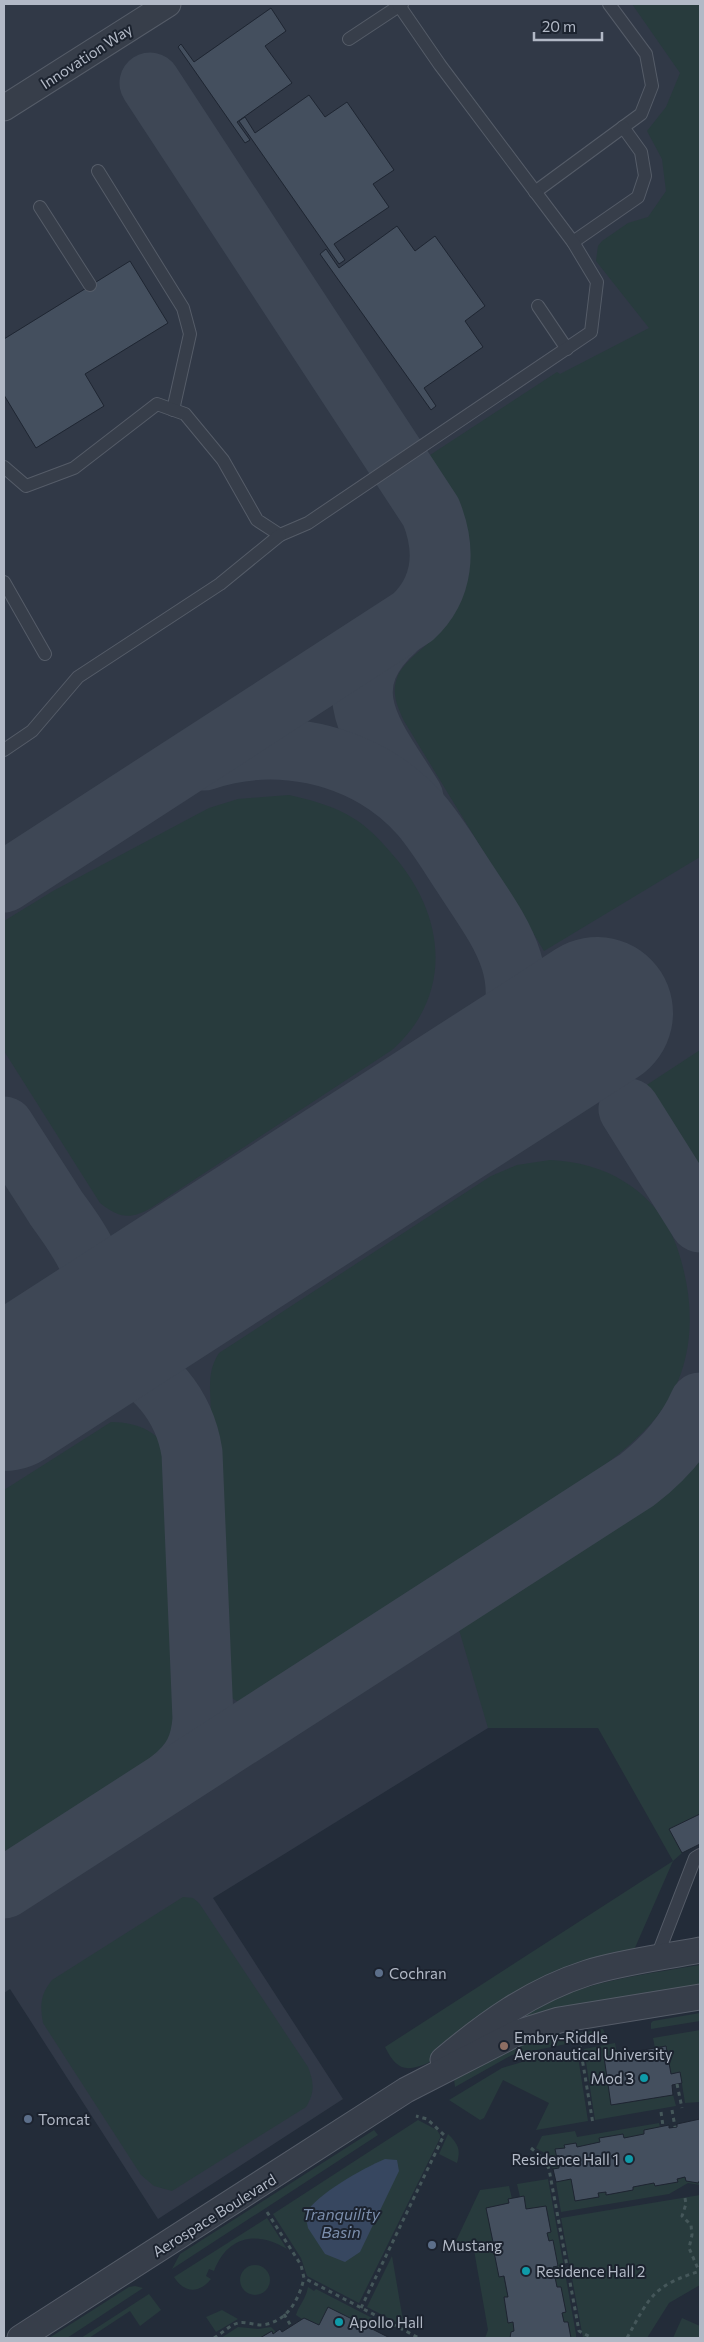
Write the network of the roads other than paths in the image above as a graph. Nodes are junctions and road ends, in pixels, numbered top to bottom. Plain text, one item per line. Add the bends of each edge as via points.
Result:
1 (400, 4) edge
2 (609, 4) edge
3 (155, 7) edge
4 (349, 39) dead end
5 (4, 108) edge
6 (623, 127) junction
7 (98, 171) dead end
8 (535, 192) junction
9 (40, 207) dead end
10 (573, 242) junction
11 (90, 286) dead end
12 (538, 306) dead end
13 (566, 349) junction
14 (173, 410) junction
15 (4, 467) edge
16 (280, 534) junction
17 (4, 582) edge
18 (45, 654) dead end
19 (4, 750) edge
20 (700, 1855) edge
21 (700, 1950) edge
22 (656, 1959) junction
23 (700, 1997) edge
24 (406, 2090) junction
25 (20, 2338) edge

1 - 4 lane
1 - 8 lane via 440,65
2 - 6 lane via 646,54 652,86 641,114
3 - 5 street, Innovation Way
6 - 8 lane
6 - 10 lane via 640,152 645,176 638,197
7 - 14 lane via 183,308 190,334
8 - 10 lane
9 - 11 lane
10 - 13 lane via 597,282 591,332
12 - 13 lane
13 - 16 lane via 308,523
14 - 15 lane via 157,404 74,468 26,486
14 - 16 lane via 186,414 223,460 257,520
16 - 19 lane via 220,584 78,677 32,731
17 - 18 lane
20 - 22 lane via 695,1858
21 - 22 street, Aerospace Boulevard
22 - 24 street, Aerospace Boulevard via 588,1972 513,2006
23 - 24 street, Aerospace Boulevard via 559,2020 517,2033
24 - 25 street, Aerospace Boulevard

